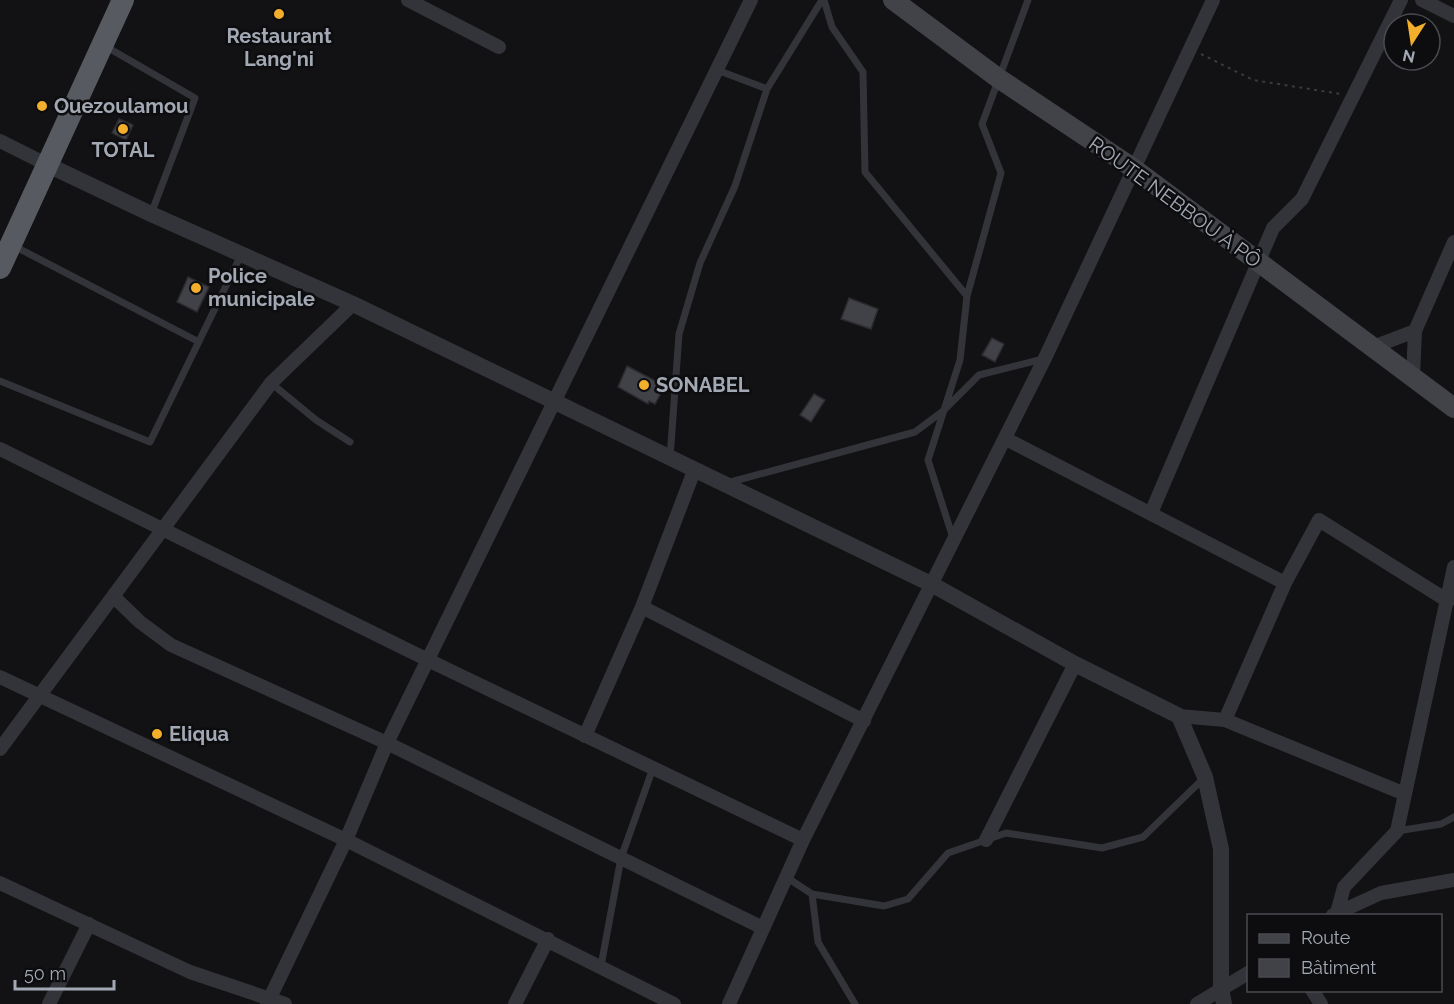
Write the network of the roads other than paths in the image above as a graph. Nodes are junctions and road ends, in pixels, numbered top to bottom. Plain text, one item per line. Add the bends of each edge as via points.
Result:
1 (123, 0) edge
2 (408, 0) edge
3 (752, 0) edge
4 (823, 0) edge
5 (893, 0) edge
6 (1028, 0) edge
7 (1213, 0) edge
8 (1401, 0) edge
9 (1422, 0) edge
10 (431, 5) edge
11 (1454, 16) edge
12 (102, 45) junction
13 (499, 47) dead end
14 (717, 70) junction
15 (998, 78) junction
16 (767, 89) junction
17 (0, 141) edge
18 (48, 165) junction
19 (1133, 168) junction
20 (151, 214) junction
21 (1454, 242) edge
22 (11, 244) junction
23 (242, 252) junction
24 (1260, 264) junction
25 (0, 268) edge
26 (967, 296) junction
27 (353, 304) junction
28 (1415, 331) junction
29 (198, 342) junction
30 (1373, 347) junction
31 (1046, 358) junction
32 (1413, 377) junction
33 (0, 381) edge
34 (271, 383) junction
35 (556, 402) junction
36 (1454, 408) edge
37 (943, 411) junction
38 (1006, 439) junction
39 (351, 442) dead end
40 (0, 449) edge
41 (670, 460) junction
42 (694, 471) junction
43 (722, 484) junction
44 (1151, 513) junction
45 (164, 528) junction
46 (954, 543) junction
47 (1454, 567) edge
48 (1285, 583) junction
49 (933, 585) junction
50 (114, 597) junction
51 (1448, 601) junction
52 (642, 607) junction
53 (430, 662) junction
54 (1076, 664) junction
55 (0, 677) edge
56 (40, 696) junction
57 (1179, 716) junction
58 (1225, 720) junction
59 (864, 721) junction
60 (585, 736) junction
61 (387, 743) junction
62 (0, 749) edge
63 (652, 768) junction
64 (1205, 777) junction
65 (1405, 794) junction
66 (1454, 817) edge
67 (1397, 831) junction
68 (346, 840) junction
69 (803, 840) junction
70 (986, 840) junction
71 (621, 858) junction
72 (786, 877) junction
73 (1454, 880) edge
74 (0, 883) edge
75 (812, 894) junction
76 (1334, 914) edge
77 (89, 924) junction
78 (763, 928) junction
79 (548, 939) junction
80 (601, 966) junction
81 (1247, 974) edge
82 (1313, 995) edge
83 (1222, 996) edge
84 (268, 1001) edge
85 (49, 1004) edge
86 (285, 1004) edge
87 (515, 1004) edge
88 (674, 1004) edge
89 (729, 1004) edge
90 (855, 1004) edge
91 (1197, 1004) edge
92 (1321, 1004) edge

1 - 12 highway
2 - 10 street
3 - 14 street
4 - 16 lane
4 - 26 lane via 832,27 863,72 865,172
5 - 15 main road, ROUTE NEBBOU À PÔ
6 - 15 lane
7 - 19 street
8 - 24 street via 1302,199 1273,228
9 - 11 street
10 - 13 street
12 - 18 highway
12 - 20 lane via 195,98
14 - 16 lane
14 - 35 street
15 - 19 main road, ROUTE NEBBOU À PÔ
15 - 26 lane via 982,124 1001,173
16 - 41 lane via 735,186 700,263 679,334
17 - 18 street
18 - 20 street
18 - 22 highway
19 - 24 main road, ROUTE NEBBOU À PÔ
19 - 31 street
20 - 23 street
21 - 28 street
22 - 25 highway
22 - 29 lane
23 - 27 street
23 - 29 lane
24 - 30 main road, ROUTE NEBBOU À PÔ
24 - 44 street
26 - 37 lane via 960,360
27 - 34 street
27 - 35 street
28 - 30 street
28 - 32 street
29 - 33 lane via 150,442
30 - 32 main road, ROUTE NEBBOU À PÔ
31 - 37 lane via 979,375
31 - 38 street
32 - 36 main road, ROUTE NEBBOU À PÔ
34 - 39 lane via 316,420
34 - 45 street
35 - 41 street
35 - 53 street
37 - 43 lane via 915,432
37 - 46 lane via 928,460
38 - 44 street
38 - 46 street
40 - 45 street
41 - 42 street
42 - 43 street
42 - 52 street
43 - 49 street
44 - 48 street
45 - 50 street
45 - 53 street
46 - 49 street
47 - 51 street
48 - 51 street via 1319,520
48 - 58 street
49 - 54 street
49 - 59 street
50 - 56 street
50 - 61 street via 171,645
51 - 65 street
52 - 59 street
52 - 60 street
53 - 60 street
53 - 61 street
54 - 57 street
54 - 70 street
55 - 56 street
56 - 62 street
56 - 68 street
57 - 58 street
57 - 64 street
58 - 65 street
59 - 69 street
60 - 63 street
61 - 68 street
61 - 71 street
63 - 69 street
63 - 71 lane
64 - 70 lane via 1143,837 1102,849 1006,833
64 - 83 street via 1221,849
65 - 67 street
66 - 67 lane via 1440,824
67 - 76 street via 1344,887
68 - 79 street
68 - 84 street
69 - 72 street
70 - 75 lane via 948,852 908,900 884,906
71 - 78 street
71 - 80 lane
72 - 75 lane
72 - 78 street
73 - 76 street via 1381,893
74 - 77 street
75 - 90 lane via 818,942
77 - 84 street via 190,972
77 - 85 street
78 - 89 street
79 - 80 street
79 - 87 street
80 - 88 street
81 - 83 street
82 - 92 street
83 - 91 street
84 - 86 street

